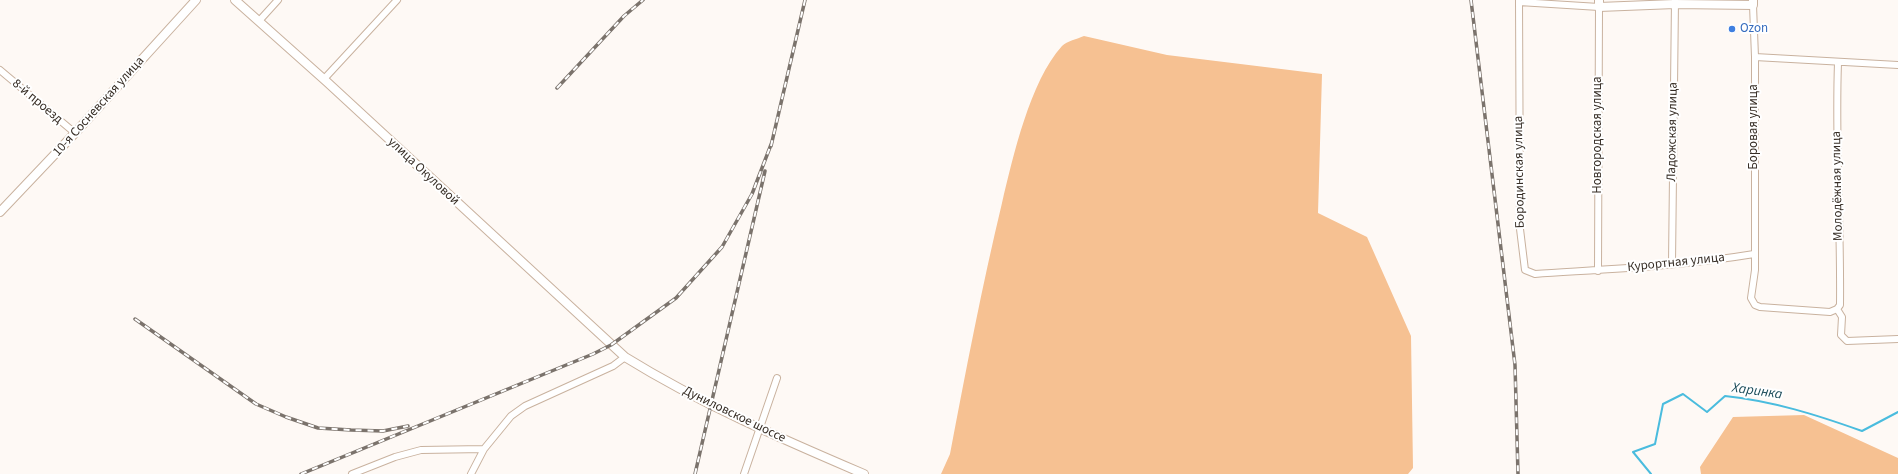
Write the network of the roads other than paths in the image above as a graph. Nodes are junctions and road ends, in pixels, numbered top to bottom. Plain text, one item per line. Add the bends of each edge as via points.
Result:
1 (196, 0) edge
2 (235, 0) edge
3 (278, 0) edge
4 (397, 0) edge
5 (1519, 1) edge
6 (1675, 2) edge
7 (1753, 2) edge
8 (1599, 4) edge
9 (259, 21) junction
10 (1755, 57) junction
11 (1838, 63) junction
12 (1898, 64) edge
13 (0, 70) edge
14 (324, 79) junction
15 (75, 134) junction
16 (0, 212) edge
17 (1754, 254) junction
18 (1672, 263) junction
19 (1598, 271) junction
20 (1837, 309) junction
21 (1898, 339) edge
22 (611, 345) joint
23 (625, 357) junction
24 (777, 378) dead end
25 (760, 429) junction
26 (484, 449) junction
27 (352, 474) edge
28 (471, 474) edge
29 (744, 474) edge
30 (864, 474) edge

1 - 15 street, 10-я Сосневская улица
2 - 9 street, улица Окуловой
3 - 9 street
4 - 14 street
5 - 8 street
5 - 19 street, Бородинская улица via 1520,229 1525,270 1535,274
6 - 7 street
6 - 8 street
6 - 18 street, Ладожская улица
7 - 10 street, Боровая улица
8 - 19 street, Новгородская улица
9 - 14 street, улица Окуловой
10 - 11 street
10 - 17 street, Боровая улица
11 - 12 street
11 - 20 street, Молодёжная улица via 1836,107 1840,304
13 - 15 street, 8-й проезд
14 - 22 street, улица Окуловой
15 - 16 street, 10-я Сосневская улица
17 - 18 street, Курортная улица
17 - 20 street, Боровая улица via 1750,292 1756,305 1830,312
18 - 19 street, Курортная улица
20 - 21 street via 1842,317 1841,335 1847,341
22 - 23 street, Дуниловское шоссе
23 - 25 street, Дуниловское шоссе via 682,391
23 - 26 street via 613,366 525,406 511,416
24 - 25 street
25 - 29 street
25 - 30 street, Дуниловское шоссе
26 - 27 street via 421,450
26 - 28 street

